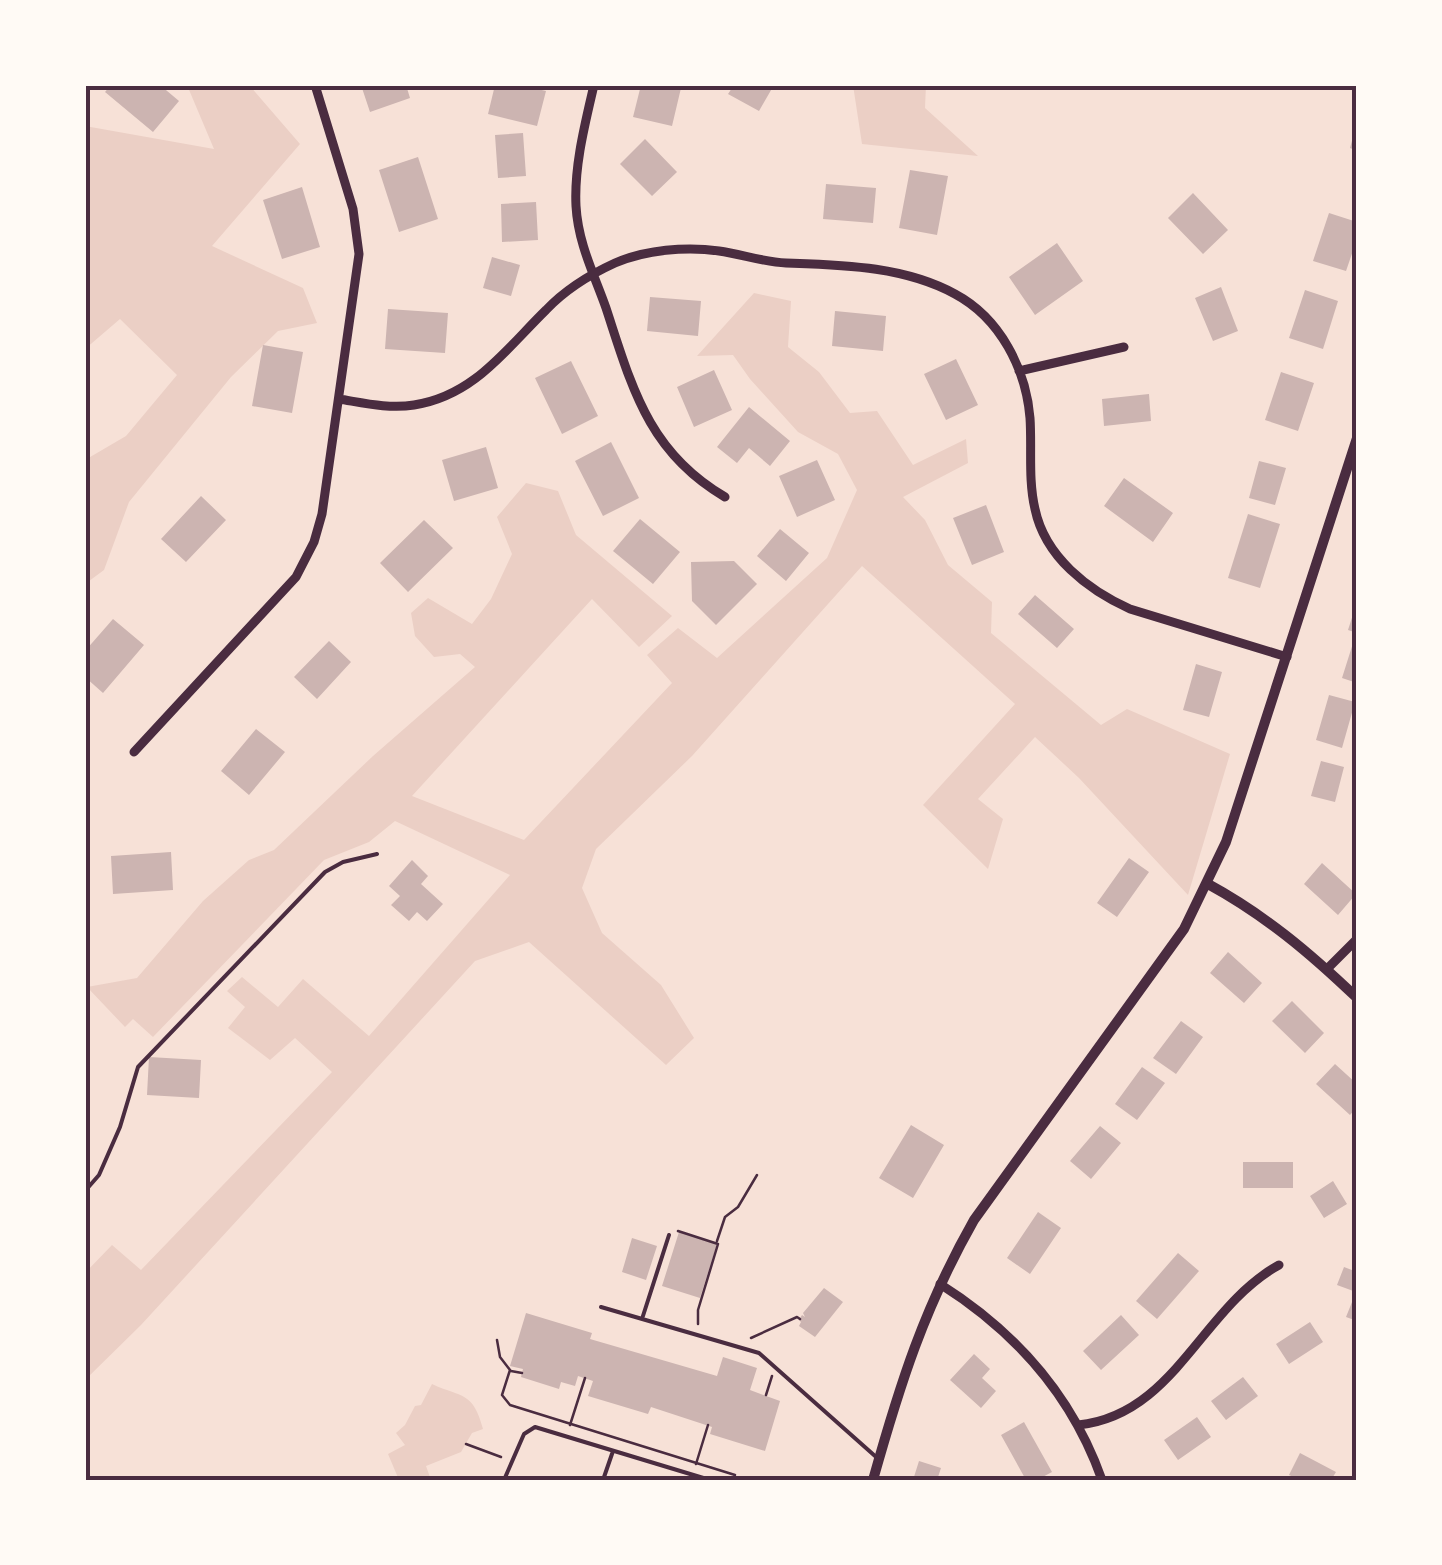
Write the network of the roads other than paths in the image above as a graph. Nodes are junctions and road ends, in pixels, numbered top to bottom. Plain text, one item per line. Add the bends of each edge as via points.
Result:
1 (314, 85) edge
2 (594, 85) edge
3 (593, 274) junction
4 (1124, 348) dead end
5 (1018, 371) junction
6 (339, 400) junction
7 (1357, 438) edge
8 (724, 496) dead end
9 (1287, 657) junction
10 (134, 752) dead end
11 (377, 854) dead end
12 (1208, 884) junction
13 (1357, 939) edge
14 (1328, 969) junction
15 (1357, 998) edge
16 (85, 1191) edge
17 (669, 1235) road end
18 (1279, 1265) dead end
19 (940, 1284) junction
20 (601, 1307) dead end
21 (642, 1319) junction
22 (1078, 1424) junction
23 (614, 1451) junction
24 (879, 1459) junction
25 (504, 1480) edge
26 (603, 1480) edge
27 (710, 1480) edge
28 (873, 1480) edge
29 (1102, 1480) edge

1 - 6 street via 358,234
2 - 3 street via 576,202
3 - 5 street via 632,258 701,249 913,277 977,308 1008,345
3 - 6 street via 549,306 486,373 452,394 389,407
3 - 8 street via 654,432 684,469
4 - 5 street
5 - 9 street via 1030,413 1034,508 1070,570 1130,609
6 - 10 street via 322,514 306,560
7 - 9 street
9 - 12 street
11 - 16 lane via 324,872 138,1067 120,1127
12 - 14 street via 1252,908
12 - 19 street via 1184,929 974,1220
13 - 14 street
14 - 15 street
17 - 21 lane
18 - 22 street via 1234,1298 1142,1403
19 - 22 street via 1012,1338
19 - 24 street via 910,1353
20 - 21 lane
21 - 24 lane via 744,1347 776,1365
22 - 29 street
23 - 25 lane via 531,1427
23 - 26 lane
23 - 27 lane
24 - 28 street

